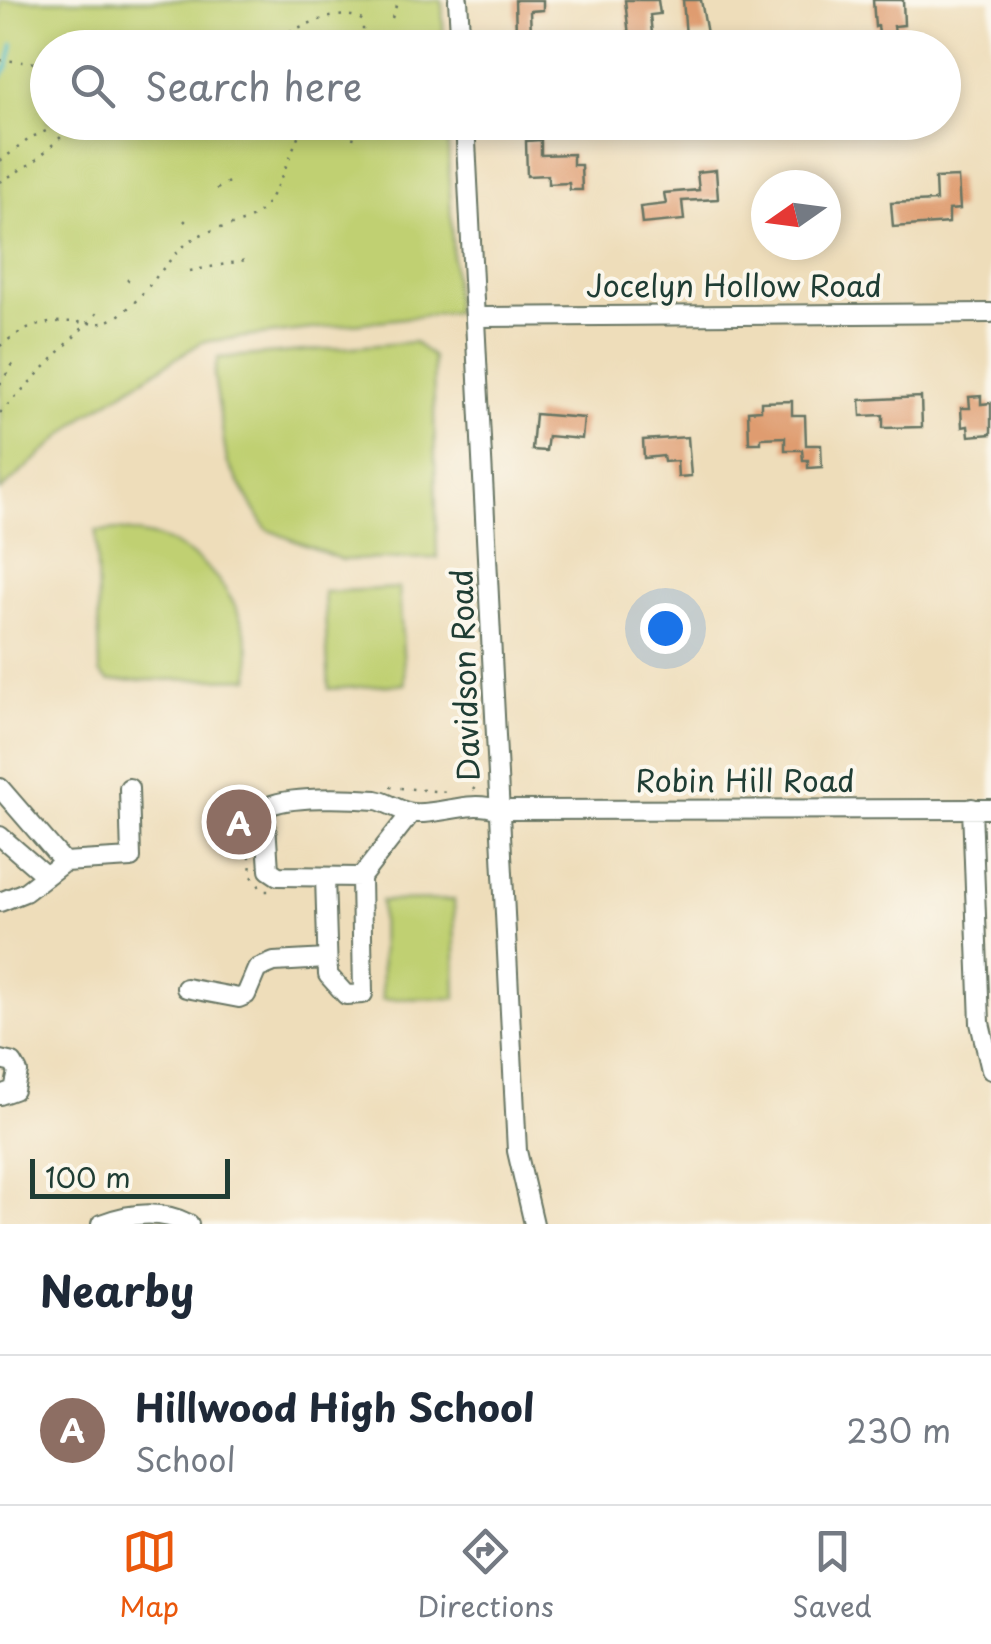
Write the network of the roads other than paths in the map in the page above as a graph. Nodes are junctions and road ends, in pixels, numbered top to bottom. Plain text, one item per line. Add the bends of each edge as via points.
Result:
1 (458, 0) edge
2 (460, 30) edge
3 (467, 140) edge
4 (991, 313) edge
5 (478, 317) junction
6 (129, 788) dead end
7 (2, 796) edge
8 (982, 808) edge
9 (499, 810) junction
10 (411, 813) junction
11 (0, 836) edge
12 (64, 862) junction
13 (46, 876) junction
14 (325, 877) junction
15 (362, 878) junction
16 (0, 902) edge
17 (328, 958) junction
18 (186, 988) dead end
19 (0, 1060) edge
20 (991, 1070) edge
21 (0, 1095) edge
22 (102, 1224) edge
23 (189, 1224) edge
24 (534, 1224) edge

1 - 2 street
3 - 5 street, Davidson Road
4 - 5 street, Jocelyn Hollow Road
5 - 9 street, Davidson Road
6 - 12 street via 131,858
7 - 12 street
8 - 9 street, Robin Hill Road
8 - 20 street via 980,1023
9 - 10 street, Robin Hill Road via 482,804
9 - 24 street, Davidson Road via 517,1151
10 - 14 street via 379,800 308,800 266,808 268,870
10 - 15 street
11 - 13 street
12 - 13 street
13 - 16 street
14 - 15 street
14 - 17 street
15 - 17 street via 363,994 346,995 328,975
17 - 18 street via 257,969 240,998
19 - 21 street via 18,1072 14,1090
22 - 23 street via 129,1214

